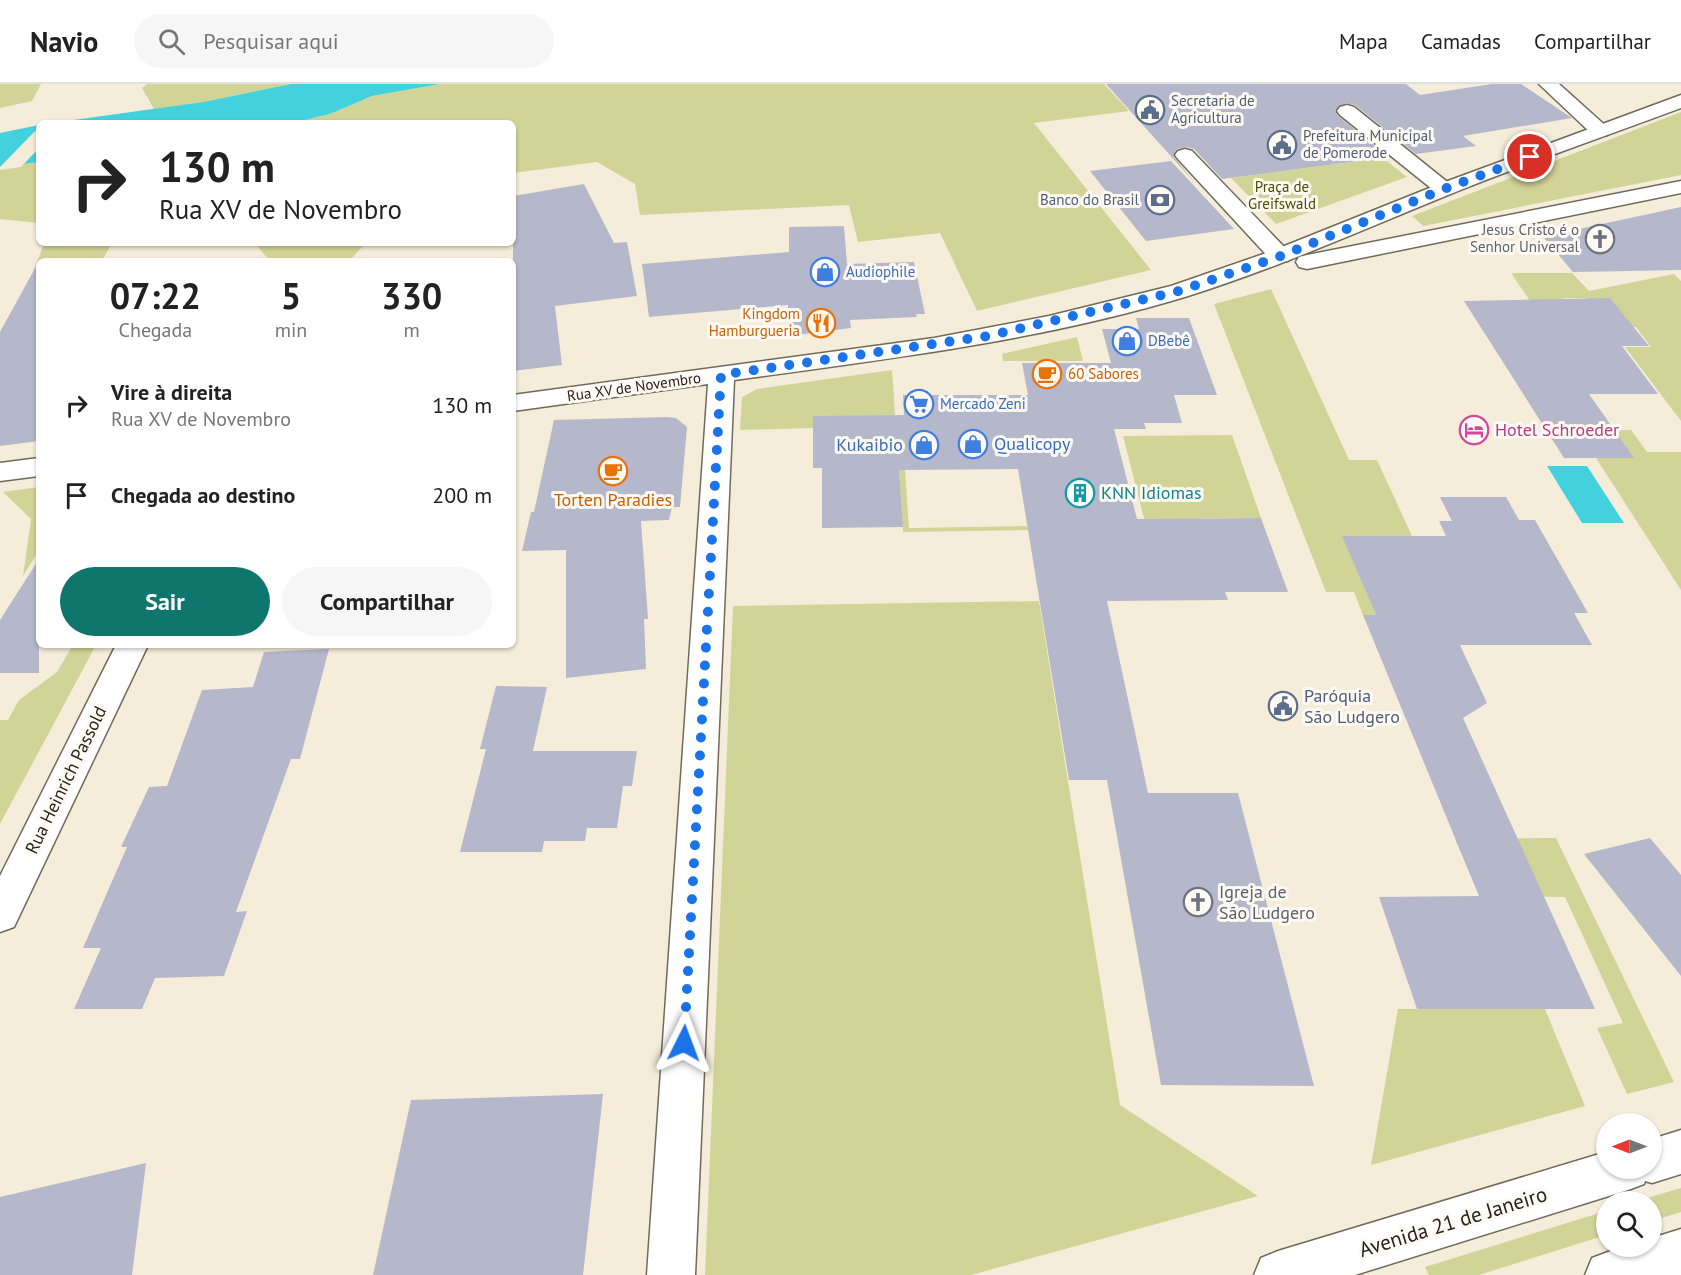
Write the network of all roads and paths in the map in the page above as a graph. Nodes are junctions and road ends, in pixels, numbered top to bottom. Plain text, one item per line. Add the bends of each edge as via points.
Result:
1 (1548, 84) edge
2 (1681, 101) edge
3 (1347, 111) dead end
4 (1600, 130) junction
5 (1185, 155) dead end
6 (1681, 187) edge
7 (1458, 200) junction
8 (1504, 222) junction
9 (1281, 256) junction
10 (1214, 281) junction
11 (721, 375) junction
12 (516, 403) edge
13 (36, 467) edge
14 (0, 472) edge
15 (131, 648) edge
16 (0, 915) edge
17 (1681, 1152) edge
18 (1662, 1158) edge
19 (1596, 1178) edge
20 (1681, 1252) edge
21 (671, 1275) edge
22 (1278, 1275) edge
23 (1609, 1275) edge

1 - 4 main road
2 - 4 main road, Rua XV de Novembro
3 - 7 main road
4 - 7 main road, Rua XV de Novembro
5 - 9 main road
6 - 8 main road, Rua XV de Novembro
7 - 8 main road
7 - 9 main road, Rua XV de Novembro
8 - 10 main road, Rua XV de Novembro
9 - 10 main road, Rua XV de Novembro
10 - 11 main road, Rua XV de Novembro via 988,336
11 - 12 main road, Rua XV de Novembro
11 - 21 main road
13 - 14 main road
15 - 16 main road, Rua Heinrich Passold
17 - 18 main road
19 - 22 main road, Avenida 21 de Janeiro
20 - 23 main road

